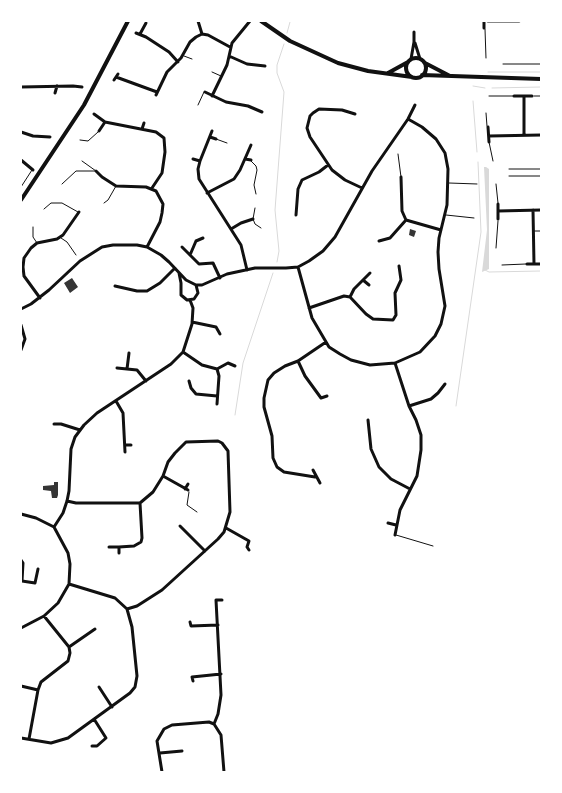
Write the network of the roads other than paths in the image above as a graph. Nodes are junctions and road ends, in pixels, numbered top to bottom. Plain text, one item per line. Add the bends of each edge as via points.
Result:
1 (128, 21) edge
2 (198, 21) edge
3 (250, 21) edge
4 (261, 21) edge
5 (484, 21) edge
6 (488, 21) edge
7 (519, 21) edge
8 (146, 22) dead end
9 (484, 28) joint
10 (414, 32) dead end
11 (136, 33) dead end
12 (140, 34) junction
13 (202, 34) junction
14 (414, 42) junction
15 (230, 46) junction
16 (184, 55) junction
17 (229, 56) junction
18 (486, 58) dead end
19 (192, 59) dead end
20 (409, 60) junction
21 (422, 60) junction
22 (178, 62) junction
23 (503, 64) dead end
24 (541, 64) edge
25 (265, 66) dead end
26 (212, 72) dead end
27 (388, 73) junction
28 (422, 75) junction
29 (222, 76) junction
30 (452, 76) junction
31 (116, 77) dead end
32 (412, 77) junction
33 (541, 79) edge
34 (57, 86) junction
35 (82, 87) dead end
36 (21, 88) edge
37 (205, 92) joint
38 (55, 93) dead end
39 (212, 96) junction
40 (489, 96) dead end
41 (514, 96) joint
42 (524, 96) junction
43 (532, 96) joint
44 (541, 96) edge
45 (198, 105) dead end
46 (415, 105) dead end
47 (262, 112) dead end
48 (486, 113) dead end
49 (94, 114) dead end
50 (355, 114) dead end
51 (408, 119) junction
52 (105, 122) junction
53 (144, 123) dead end
54 (488, 127) joint
55 (142, 129) junction
56 (99, 131) joint
57 (212, 131) dead end
58 (21, 132) edge
59 (524, 135) junction
60 (541, 135) edge
61 (489, 136) junction
62 (50, 137) dead end
63 (210, 137) junction
64 (216, 139) joint
65 (80, 140) dead end
66 (490, 142) joint
67 (227, 143) dead end
68 (251, 144) dead end
69 (398, 154) dead end
70 (193, 159) dead end
71 (245, 159) junction
72 (21, 160) edge
73 (251, 160) joint
74 (82, 161) dead end
75 (200, 161) junction
76 (493, 161) dead end
77 (328, 165) junction
78 (509, 169) dead end
79 (541, 169) edge
80 (33, 170) joint
81 (96, 171) junction
82 (509, 176) dead end
83 (541, 176) edge
84 (401, 178) joint
85 (449, 183) junction
86 (62, 184) dead end
87 (477, 184) dead end
88 (496, 184) dead end
89 (116, 186) junction
90 (21, 187) edge
91 (152, 188) junction
92 (362, 188) junction
93 (207, 193) junction
94 (256, 194) dead end
95 (21, 200) edge
96 (104, 203) dead end
97 (498, 204) joint
98 (255, 208) dead end
99 (44, 209) dead end
100 (533, 210) junction
101 (541, 210) edge
102 (498, 211) junction
103 (79, 212) joint
104 (445, 214) junction
105 (296, 215) dead end
106 (474, 218) dead end
107 (253, 219) junction
108 (498, 219) joint
109 (74, 220) junction
110 (406, 220) junction
111 (78, 223) dead end
112 (33, 226) dead end
113 (261, 228) dead end
114 (231, 229) junction
115 (441, 230) junction
116 (533, 231) junction
117 (541, 231) edge
118 (60, 237) junction
119 (203, 238) dead end
120 (379, 241) dead end
121 (37, 244) junction
122 (147, 247) junction
123 (182, 247) dead end
124 (496, 248) dead end
125 (76, 255) dead end
126 (190, 255) junction
127 (22, 261) edge
128 (527, 264) joint
129 (534, 264) junction
130 (541, 264) edge
131 (502, 265) dead end
132 (399, 266) dead end
133 (298, 267) junction
134 (175, 268) junction
135 (247, 270) junction
136 (179, 273) junction
137 (370, 273) dead end
138 (220, 278) junction
139 (24, 280) edge
140 (363, 280) junction
141 (192, 282) junction
142 (182, 285) junction
143 (196, 285) junction
144 (202, 285) junction
145 (369, 285) dead end
146 (115, 286) dead end
147 (198, 290) junction
148 (350, 297) junction
149 (40, 298) junction
150 (190, 300) junction
151 (309, 308) junction
152 (21, 309) edge
153 (192, 322) junction
154 (21, 325) edge
155 (220, 334) dead end
156 (326, 342) junction
157 (21, 350) edge
158 (183, 352) junction
159 (129, 353) dead end
160 (298, 361) junction
161 (395, 363) junction
162 (235, 366) dead end
163 (117, 368) dead end
164 (127, 369) junction
165 (216, 369) junction
166 (146, 381) junction
167 (189, 381) dead end
168 (445, 384) dead end
169 (217, 396) junction
170 (328, 396) dead end
171 (116, 401) junction
172 (216, 404) dead end
173 (409, 406) junction
174 (368, 420) dead end
175 (54, 424) dead end
176 (80, 430) junction
177 (125, 445) junction
178 (131, 445) dead end
179 (125, 452) dead end
180 (312, 470) dead end
181 (163, 476) junction
182 (315, 477) junction
183 (320, 483) dead end
184 (188, 484) dead end
185 (410, 489) junction
186 (187, 490) junction
187 (67, 501) junction
188 (140, 503) junction
189 (197, 512) dead end
190 (21, 514) edge
191 (388, 523) dead end
192 (396, 525) junction
193 (180, 526) dead end
194 (54, 527) junction
195 (226, 528) junction
196 (184, 529) junction
197 (179, 534) dead end
198 (395, 535) joint
199 (432, 546) dead end
200 (109, 547) dead end
201 (119, 547) junction
202 (249, 550) dead end
203 (205, 551) junction
204 (119, 553) dead end
205 (21, 560) edge
206 (38, 570) dead end
207 (22, 581) edge
208 (69, 584) junction
209 (222, 600) dead end
210 (127, 609) junction
211 (44, 616) junction
212 (190, 622) dead end
213 (218, 625) junction
214 (21, 628) edge
215 (95, 629) dead end
216 (69, 647) junction
217 (221, 674) junction
218 (193, 681) dead end
219 (21, 686) edge
220 (98, 687) dead end
221 (38, 690) junction
222 (112, 707) junction
223 (94, 719) junction
224 (214, 724) junction
225 (21, 738) edge
226 (30, 740) junction
227 (92, 746) dead end
228 (182, 751) dead end
229 (160, 753) junction
230 (162, 772) edge
231 (224, 772) edge

1 - 95 street via 84,105
2 - 13 street
3 - 15 street
4 - 27 street via 290,41 338,63
5 - 9 street
6 - 7 street
8 - 12 street
9 - 18 lane
10 - 14 street
11 - 12 street
12 - 22 street via 169,52
13 - 15 street
13 - 16 street via 190,42
14 - 20 street
14 - 21 street
15 - 17 street
16 - 19 lane
16 - 22 street
17 - 25 street via 247,64
17 - 29 street
20 - 21 street
20 - 27 street
20 - 32 street via 406,68
21 - 28 street via 425,68
21 - 30 street
22 - 31 street via 167,72 157,94
23 - 24 lane
26 - 29 lane
27 - 32 street
28 - 30 street
28 - 32 street
29 - 39 street
30 - 33 street
34 - 35 street
34 - 36 street
34 - 38 street
37 - 39 street
37 - 45 lane
39 - 47 street
40 - 41 lane
41 - 42 street
42 - 43 street
42 - 59 street
43 - 44 lane
46 - 51 street
48 - 54 lane
49 - 52 street
50 - 77 street via 319,109 310,116 310,137
51 - 85 street via 428,132 442,147
51 - 92 street
52 - 55 street
52 - 56 street
53 - 55 street
54 - 61 street
55 - 91 street via 159,133 166,141 162,173
56 - 65 lane via 88,141
57 - 63 street
58 - 62 street
59 - 60 street
59 - 61 street
61 - 66 street
63 - 64 street
63 - 75 street
64 - 67 lane
66 - 76 lane
68 - 71 street
69 - 84 lane
70 - 75 street
71 - 73 street
71 - 93 street via 234,179
72 - 80 street
73 - 94 lane via 257,170
74 - 81 lane
75 - 93 street via 199,179
77 - 92 street via 336,174
77 - 105 street via 302,180
78 - 79 lane
80 - 90 lane
81 - 86 lane via 76,171
81 - 89 street
82 - 83 lane
84 - 110 street via 402,212
85 - 87 lane
85 - 104 street
88 - 97 lane
89 - 91 street
89 - 96 lane
91 - 122 street via 163,204 160,222
92 - 133 street via 335,237 323,251
93 - 114 street
97 - 102 street
98 - 107 lane
99 - 103 lane via 51,203
100 - 101 street
100 - 102 street
100 - 116 street
102 - 108 street
103 - 109 street
104 - 106 lane
104 - 115 street
107 - 113 lane
107 - 114 street
108 - 124 lane
109 - 111 street
109 - 118 street
110 - 115 street
110 - 120 street via 390,238
112 - 121 lane
114 - 135 street via 240,245
115 - 161 street via 438,264 445,306 441,324 420,352
116 - 117 lane
116 - 129 street
118 - 121 street
118 - 125 lane
119 - 126 street via 196,241
121 - 127 street
122 - 134 street via 166,258
122 - 149 street via 126,244 102,247 80,261
123 - 126 street
126 - 138 street via 201,265 212,263
127 - 139 street
128 - 129 street
128 - 131 lane
129 - 130 street
132 - 148 street via 401,280 394,294 396,315 393,320 373,319
133 - 135 street
133 - 151 street
134 - 136 street
134 - 146 street via 160,284 147,291
135 - 138 street
136 - 141 street
136 - 142 street
137 - 140 street
138 - 144 street
139 - 149 street
140 - 145 street
140 - 148 street
141 - 142 street
141 - 143 street
142 - 150 street via 181,295
143 - 144 street
143 - 147 street
144 - 147 street
147 - 150 street via 197,296
148 - 151 street via 344,296
149 - 152 street
150 - 153 street
151 - 156 street
153 - 155 street via 216,327
153 - 158 street
154 - 157 street via 25,339
156 - 160 street
156 - 161 street via 340,354 361,363
158 - 165 street via 202,365
158 - 166 street via 172,364
159 - 164 street
160 - 170 street via 319,399
160 - 182 street via 284,366 268,380 264,407 277,467 284,472
161 - 173 street
162 - 165 street via 228,364
163 - 164 street
164 - 166 street via 137,370
165 - 169 street via 219,376
166 - 171 street
167 - 169 street via 196,394
168 - 173 street via 432,398
169 - 172 street
171 - 176 street via 97,413
171 - 177 street via 123,413
173 - 185 street via 421,435 417,476
174 - 185 street via 371,448 379,467 391,479
175 - 176 street
176 - 187 street via 71,449
177 - 178 street
177 - 179 street
180 - 182 street
181 - 186 street
181 - 188 street via 153,492
181 - 195 street via 168,462 186,442 222,443 229,455 230,512
182 - 183 street
184 - 186 street
185 - 192 street
186 - 189 lane via 190,493 187,505
187 - 188 street
187 - 194 street
188 - 201 street via 142,540 138,545
190 - 194 street
191 - 192 street
192 - 198 street
193 - 196 street
194 - 208 street via 68,553
195 - 202 street via 249,540
195 - 203 street
196 - 197 street
196 - 203 street
198 - 199 lane
200 - 201 street
201 - 204 street
203 - 210 street via 162,590
205 - 207 street
206 - 207 street via 36,583
208 - 210 street via 115,598
208 - 211 street via 58,603
209 - 213 street via 216,600
210 - 222 street via 132,627 137,682 130,693
211 - 214 street
211 - 216 street
212 - 213 street via 191,626
213 - 217 street
215 - 216 street
216 - 221 street via 68,661 45,678
217 - 218 street via 192,677
217 - 224 street via 220,702
219 - 221 street
220 - 222 street
221 - 226 street
222 - 223 street
223 - 226 street via 58,742
223 - 227 street via 106,738
224 - 229 street via 167,726 159,736
224 - 231 street via 221,735
225 - 226 street
228 - 229 street
229 - 230 street

